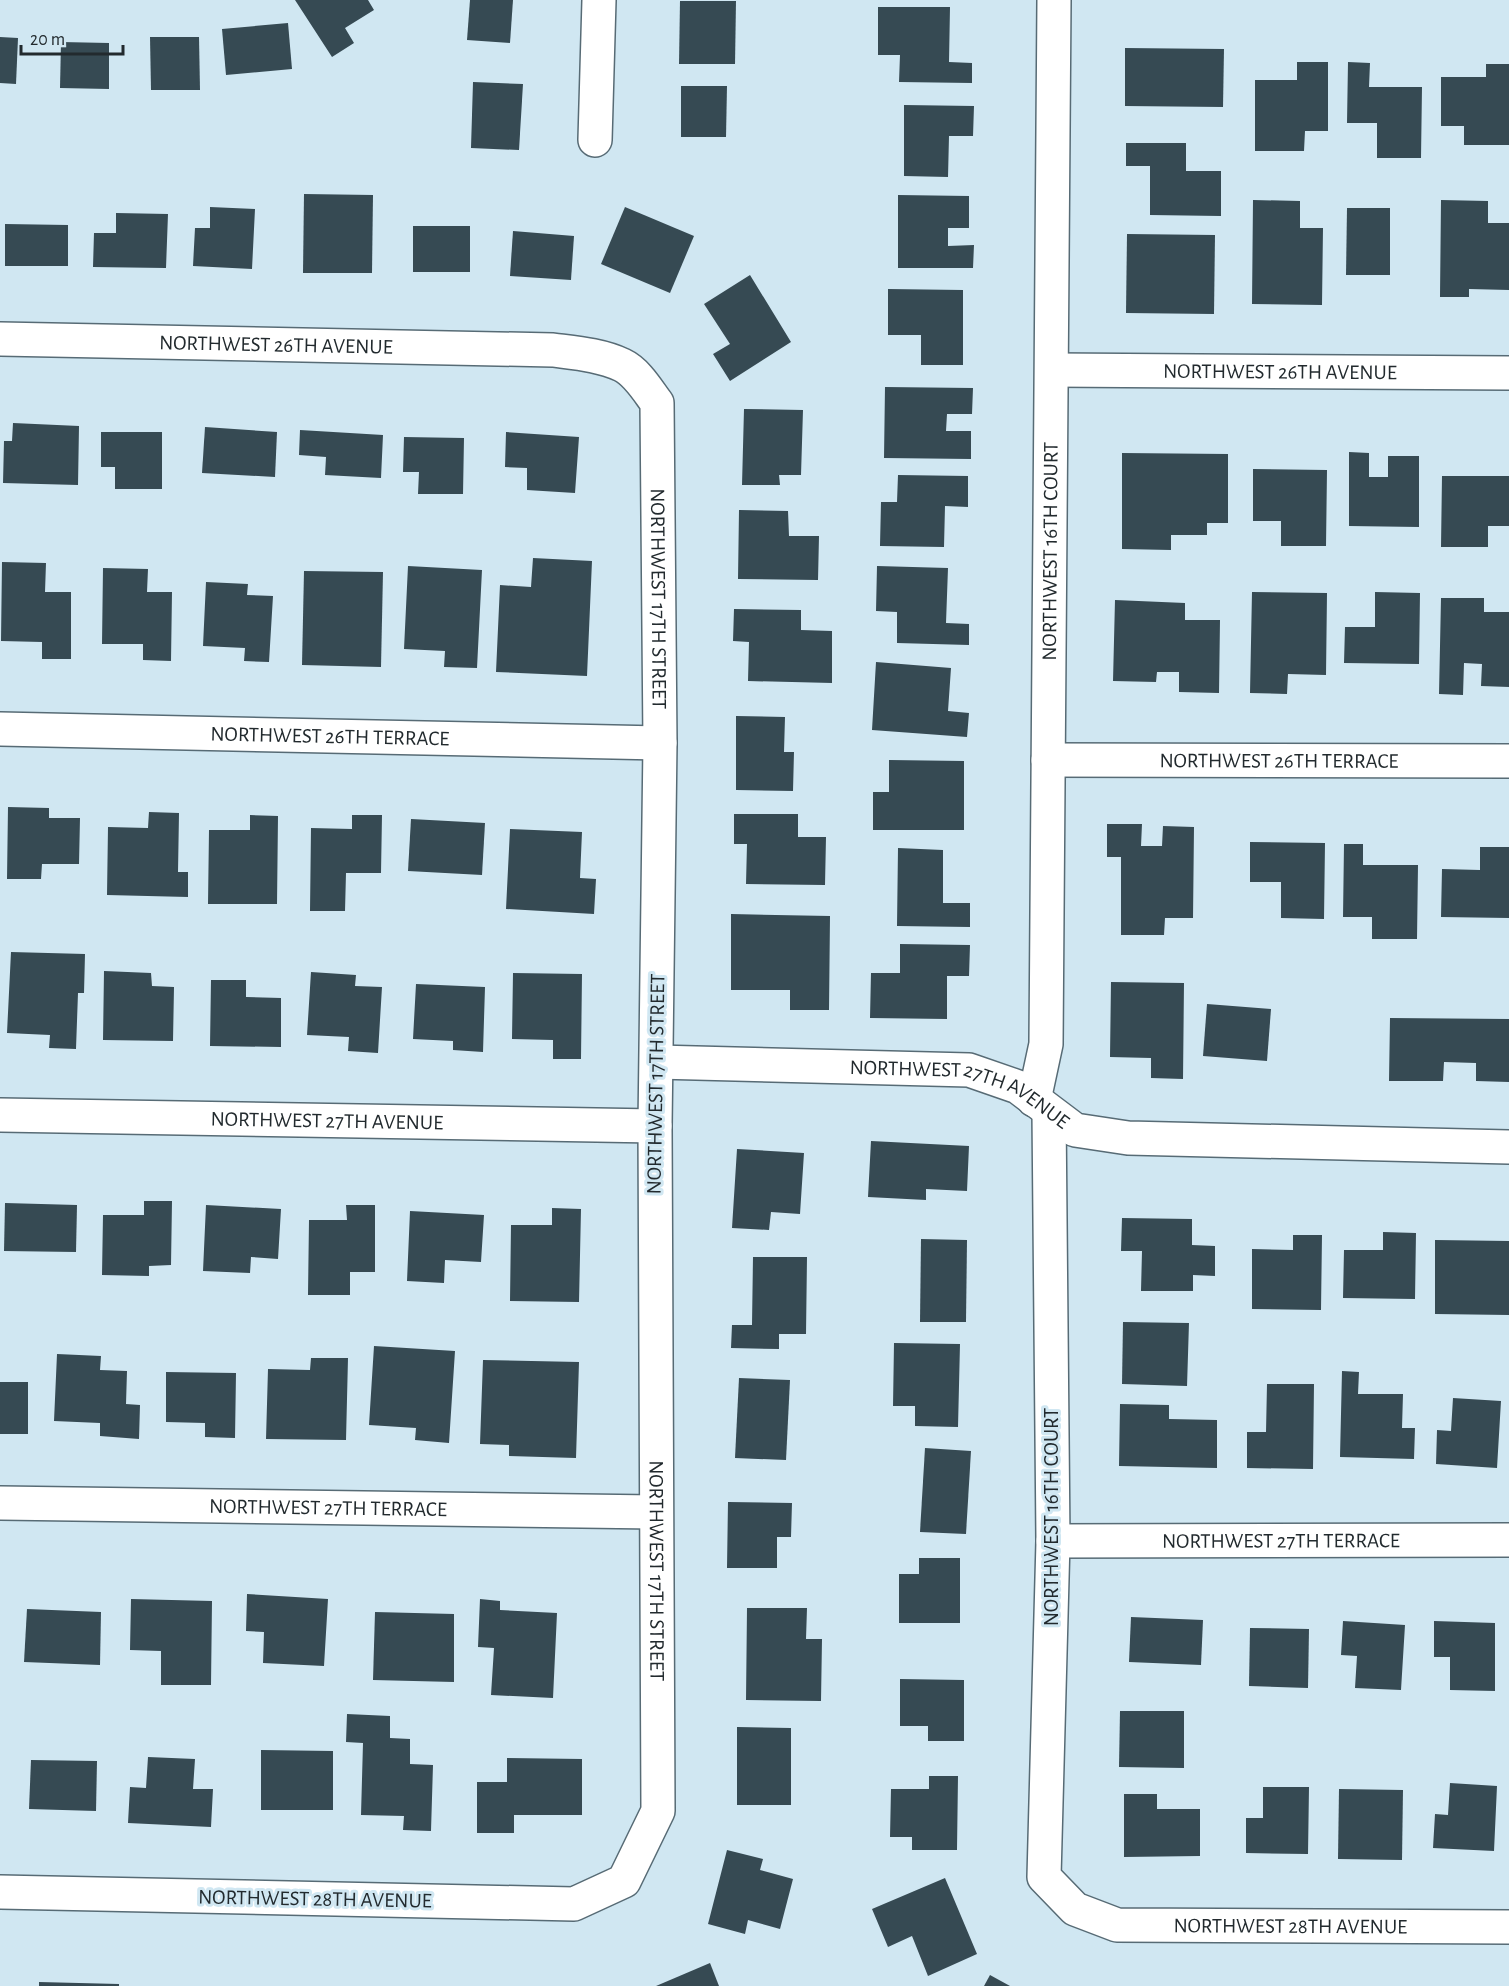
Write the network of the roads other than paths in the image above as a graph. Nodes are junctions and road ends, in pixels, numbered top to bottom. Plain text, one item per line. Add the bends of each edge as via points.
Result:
1 (599, 0) edge
2 (1054, 0) edge
3 (595, 140) dead end
4 (0, 339) edge
5 (553, 350) joint
6 (1052, 370) junction
7 (1509, 373) edge
8 (0, 729) edge
9 (660, 743) junction
10 (1048, 760) junction
11 (1509, 761) edge
12 (657, 1062) junction
13 (1041, 1106) junction
14 (0, 1114) edge
15 (655, 1126) junction
16 (1509, 1148) edge
17 (0, 1503) edge
18 (656, 1512) junction
19 (1509, 1540) edge
20 (1053, 1541) junction
21 (624, 1881) joint
22 (0, 1892) edge
23 (1075, 1909) joint
24 (1509, 1927) edge

1 - 3 street
2 - 6 street, NORTHWEST 16TH COURT
4 - 5 street, NORTHWEST 26TH AVENUE
5 - 9 street, NORTHWEST 17TH STREET via 594,356 624,366 657,404
6 - 7 street, NORTHWEST 26TH AVENUE
6 - 10 street, NORTHWEST 16TH COURT
8 - 9 street, NORTHWEST 26TH TERRACE
9 - 12 street, NORTHWEST 17TH STREET
10 - 11 street, NORTHWEST 26TH TERRACE
10 - 13 street, NORTHWEST 16TH COURT via 1046,1044
12 - 13 street, NORTHWEST 27TH AVENUE via 969,1070 1018,1087
12 - 15 street, NORTHWEST 17TH STREET
13 - 16 street, NORTHWEST 27TH AVENUE via 1074,1130 1128,1138
13 - 20 street, NORTHWEST 16TH COURT
14 - 15 street, NORTHWEST 27TH AVENUE
15 - 18 street, NORTHWEST 17TH STREET
17 - 18 street, NORTHWEST 27TH TERRACE
18 - 21 street, NORTHWEST 17TH STREET via 658,1811
19 - 20 street, NORTHWEST 27TH TERRACE
20 - 23 street, NORTHWEST 16TH COURT via 1044,1877
21 - 22 street, NORTHWEST 28TH AVENUE via 574,1904
23 - 24 street, NORTHWEST 28TH AVENUE via 1118,1925

